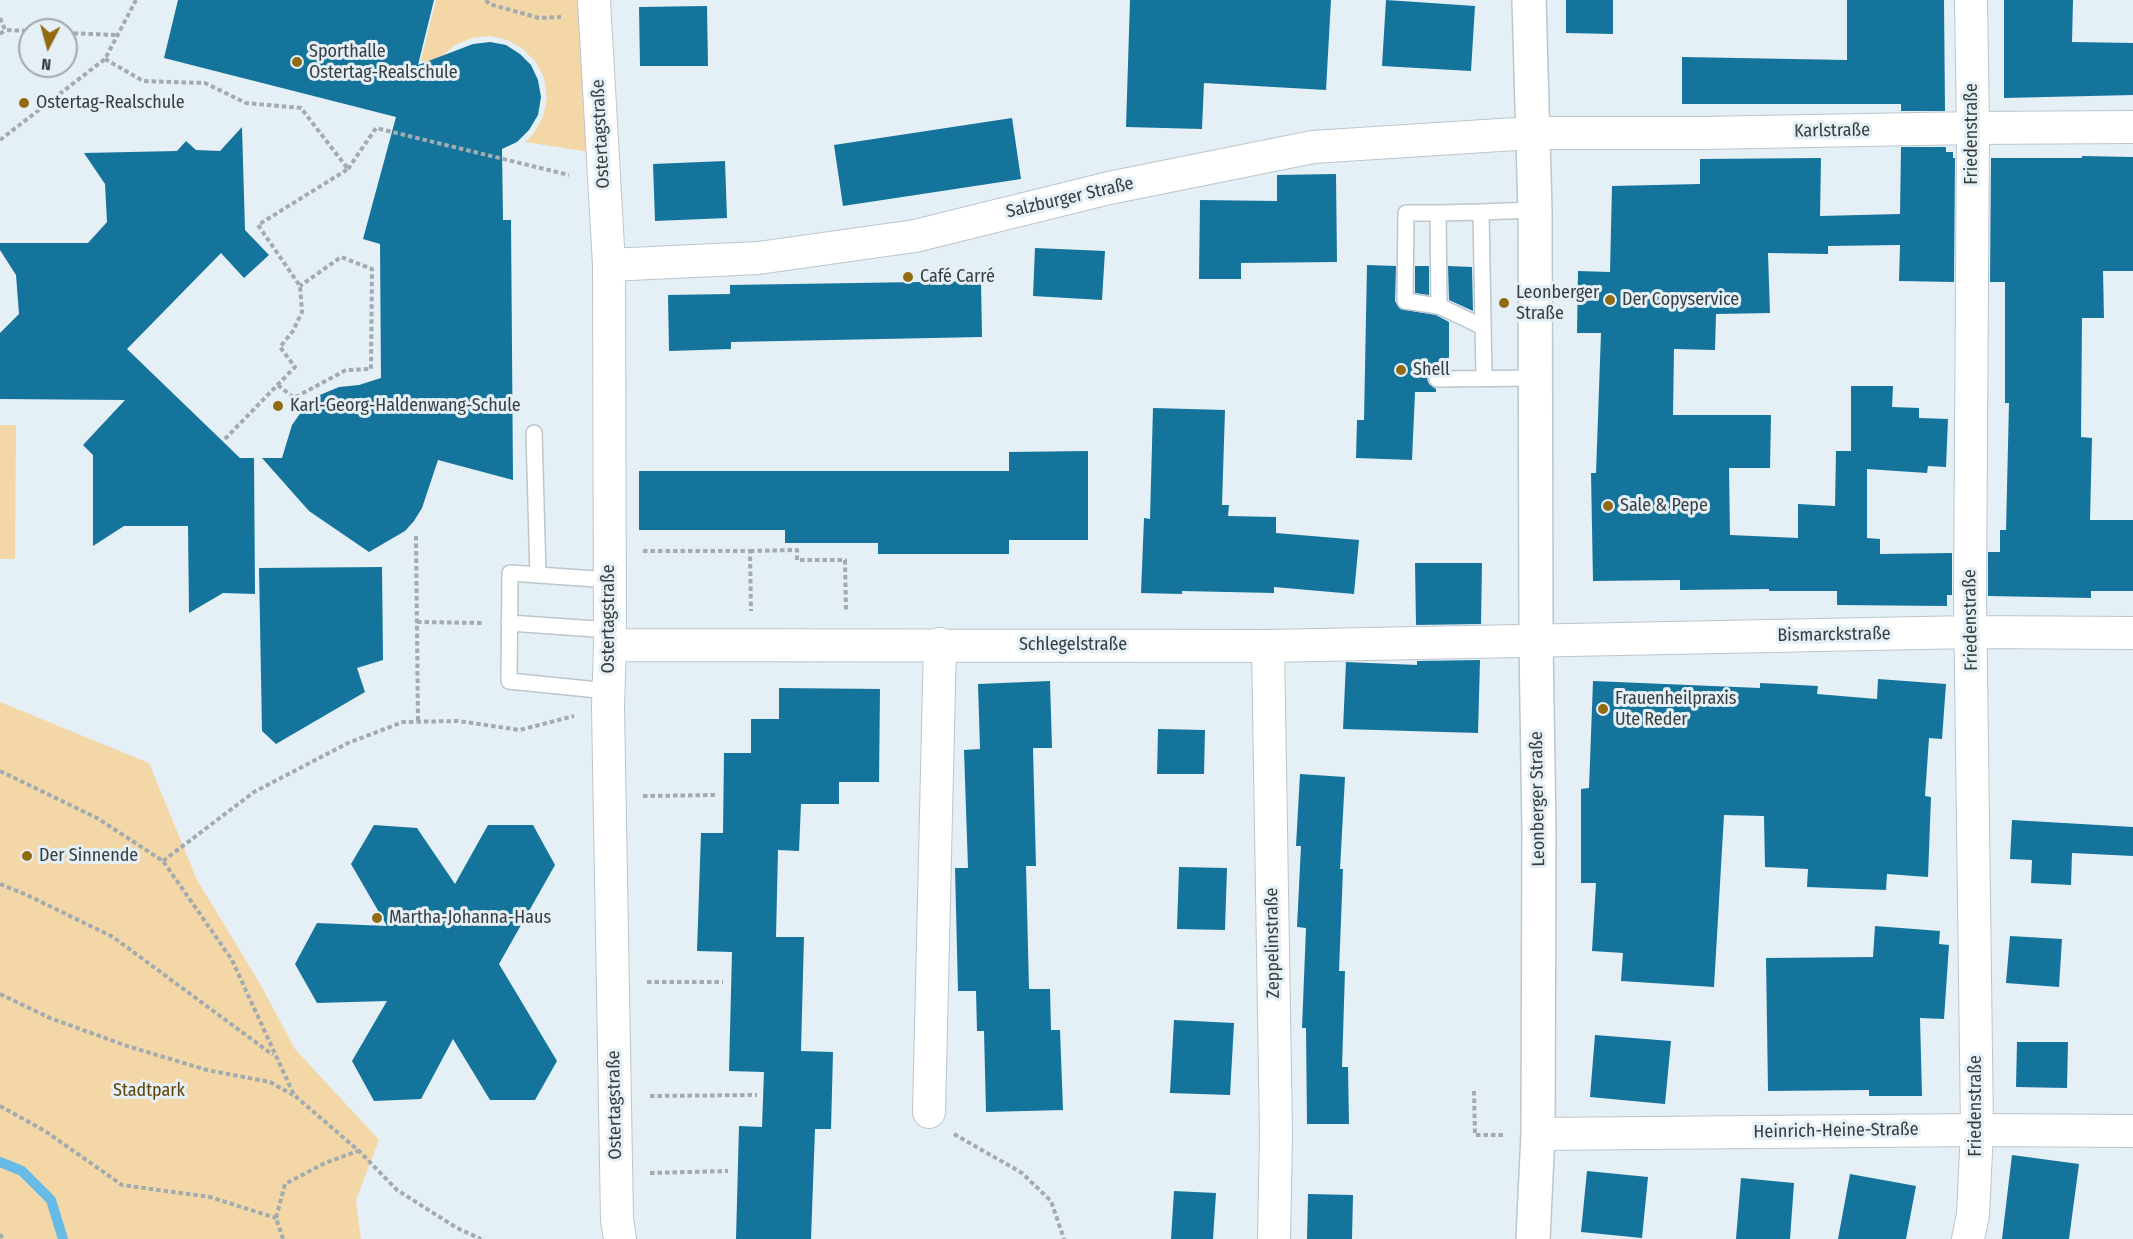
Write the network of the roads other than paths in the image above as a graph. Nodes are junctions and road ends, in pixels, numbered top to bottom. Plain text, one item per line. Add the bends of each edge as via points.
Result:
1 (1529, 0) edge
2 (1971, 0) edge
3 (595, 4) edge
4 (2133, 127) edge
5 (1973, 128) junction
6 (1532, 133) junction
7 (1535, 210) junction
8 (1481, 212) junction
9 (1438, 213) junction
10 (609, 265) junction
11 (1439, 306) junction
12 (1483, 327) junction
13 (1484, 378) junction
14 (1537, 378) junction
15 (1437, 379) dead end
16 (534, 433) dead end
17 (610, 566) junction
18 (538, 575) junction
19 (509, 623) junction
20 (1971, 632) junction
21 (2133, 633) edge
22 (610, 637) junction
23 (1536, 641) junction
24 (940, 644) junction
25 (1268, 646) junction
26 (608, 699) junction
27 (929, 1112) road end
28 (1977, 1130) junction
29 (2133, 1131) edge
30 (1538, 1134) junction
31 (620, 1239) edge
32 (1274, 1239) edge
33 (1533, 1239) edge
34 (1968, 1239) edge

1 - 6 street, Leonberger Straße
2 - 5 street, Friedenstraße
3 - 10 street, Ostertagstraße
4 - 5 street, Karlstraße
5 - 6 street, Karlstraße
5 - 20 street, Friedenstraße
6 - 7 street, Leonberger Straße
6 - 10 street, Salzburger Straße via 1313,147 1109,188 915,236 758,258
7 - 8 lane
7 - 14 street, Leonberger Straße
8 - 9 lane
8 - 12 lane
9 - 11 lane
9 - 11 lane via 1406,213 1405,301
10 - 17 street, Ostertagstraße
11 - 12 lane
12 - 13 lane
13 - 14 lane
13 - 15 lane
14 - 23 street, Leonberger Straße
16 - 18 lane
17 - 18 lane
17 - 22 street, Ostertagstraße
18 - 19 lane via 510,573
19 - 22 lane
19 - 26 lane via 509,681
20 - 21 street, Bismarckstraße
20 - 23 street, Bismarckstraße
20 - 28 street, Friedenstraße
22 - 24 street, Schlegelstraße via 752,645
22 - 26 street, Ostertagstraße
23 - 25 street, Schlegelstraße
23 - 30 street, Leonberger Straße
24 - 25 street, Schlegelstraße
24 - 27 street
25 - 32 street, Zeppelinstraße via 1276,1134
26 - 31 street, Ostertagstraße
28 - 29 street, Heinrich-Heine-Straße
28 - 30 street, Heinrich-Heine-Straße
28 - 34 street, Friedenstraße via 1973,1215
30 - 33 street, Leonberger Straße

